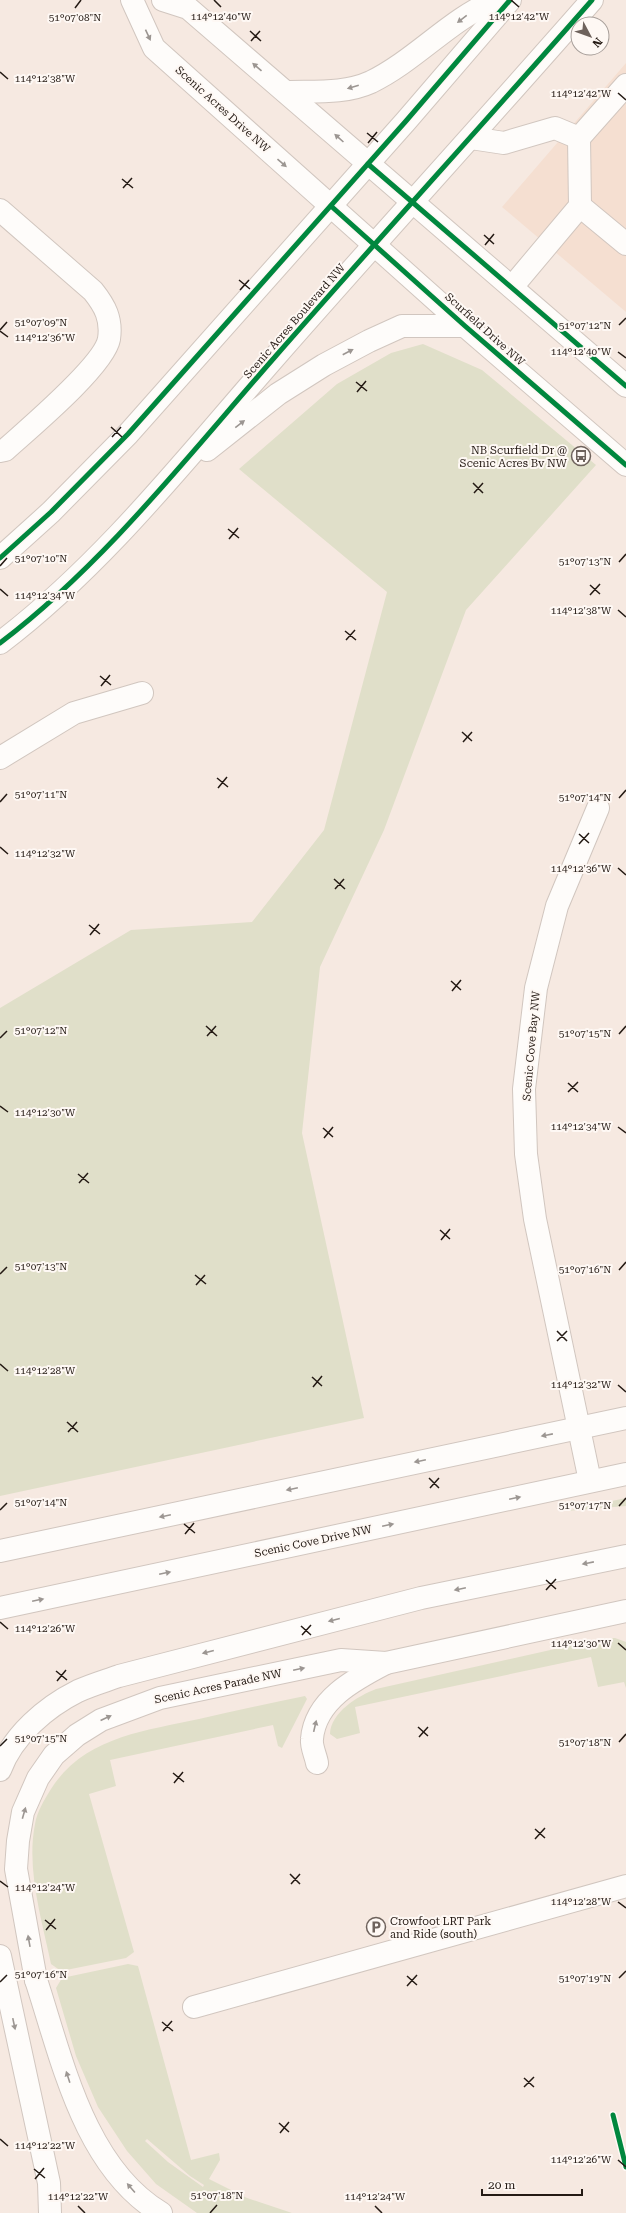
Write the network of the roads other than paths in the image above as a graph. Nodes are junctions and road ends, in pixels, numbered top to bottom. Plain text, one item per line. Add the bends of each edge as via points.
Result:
1 (132, 0) edge
2 (163, 0) edge
3 (496, 0) edge
4 (510, 0) edge
5 (592, 0) edge
6 (626, 85) edge
7 (286, 92) junction
8 (471, 138) junction
9 (579, 138) junction
10 (368, 164) junction
11 (414, 203) junction
12 (331, 206) junction
13 (580, 206) junction
14 (0, 210) edge
15 (374, 244) junction
16 (626, 244) edge
17 (512, 287) junction
18 (465, 326) junction
19 (626, 386) edge
20 (0, 451) edge
21 (626, 465) edge
22 (165, 482) junction
23 (0, 558) edge
24 (0, 643) edge
25 (142, 693) dead end
26 (0, 758) edge
27 (598, 808) dead end
28 (626, 1418) edge
29 (578, 1428) junction
30 (626, 1474) edge
31 (590, 1481) junction
32 (0, 1551) edge
33 (626, 1556) edge
34 (0, 1608) edge
35 (626, 1611) edge
36 (386, 1663) junction
37 (317, 1764) dead end
38 (0, 1770) edge
39 (626, 1886) edge
40 (0, 1956) edge
41 (194, 2007) dead end
42 (50, 2213) edge
43 (161, 2213) edge

1 -> 12 main road, Scenic Acres Drive NW via 154,48
7 -> 2 main road via 188,8
3 -> 7 main road via 475,9 400,65 370,82 342,90
4 - 10 main road
5 - 8 main road, Scenic Acres Boulevard NW
6 - 9 main road
10 -> 7 main road
8 - 9 main road via 504,143 555,128
8 - 11 main road, Scenic Acres Boulevard NW
9 - 13 main road
10 - 11 main road
10 - 12 main road
11 - 15 main road, Scenic Acres Boulevard NW
11 - 17 main road
12 - 15 main road, Scurfield Drive NW
12 - 23 main road via 128,434 51,512
13 - 16 main road
13 - 17 main road
14 - 20 main road via 93,292 105,306 109,321 108,340 95,362 58,404 5,450
15 - 18 main road, Scurfield Drive NW
15 - 22 main road, Scenic Acres Boulevard NW
17 - 19 main road
18 - 21 main road, Scurfield Drive NW
22 -> 18 main road via 278,394 369,341 402,326
22 - 24 main road, Scenic Acres Boulevard NW via 83,571 28,622
25 - 26 main road via 74,713
27 - 29 main road, Scenic Cove Bay NW via 557,906 536,988 524,1089 526,1154 535,1219
28 - 29 main road
29 - 31 main road, Scenic Cove Bay NW
29 -> 32 main road
30 - 31 main road, Scenic Cove Drive NW
34 -> 31 main road, Scenic Cove Drive NW
33 -> 38 main road via 421,1598 119,1676 79,1690 41,1716 17,1740
35 - 36 main road, Scenic Acres Parade NW
37 -> 36 main road via 312,1740 317,1717 333,1698 355,1679
43 -> 36 main road, Scenic Acres Parade NW via 144,2203 101,2154 75,2100 36,1980 16,1869 23,1812 38,1778 54,1755 77,1735 101,1720 160,1698 341,1660
39 - 41 main road
40 -> 42 main road via 49,2183

